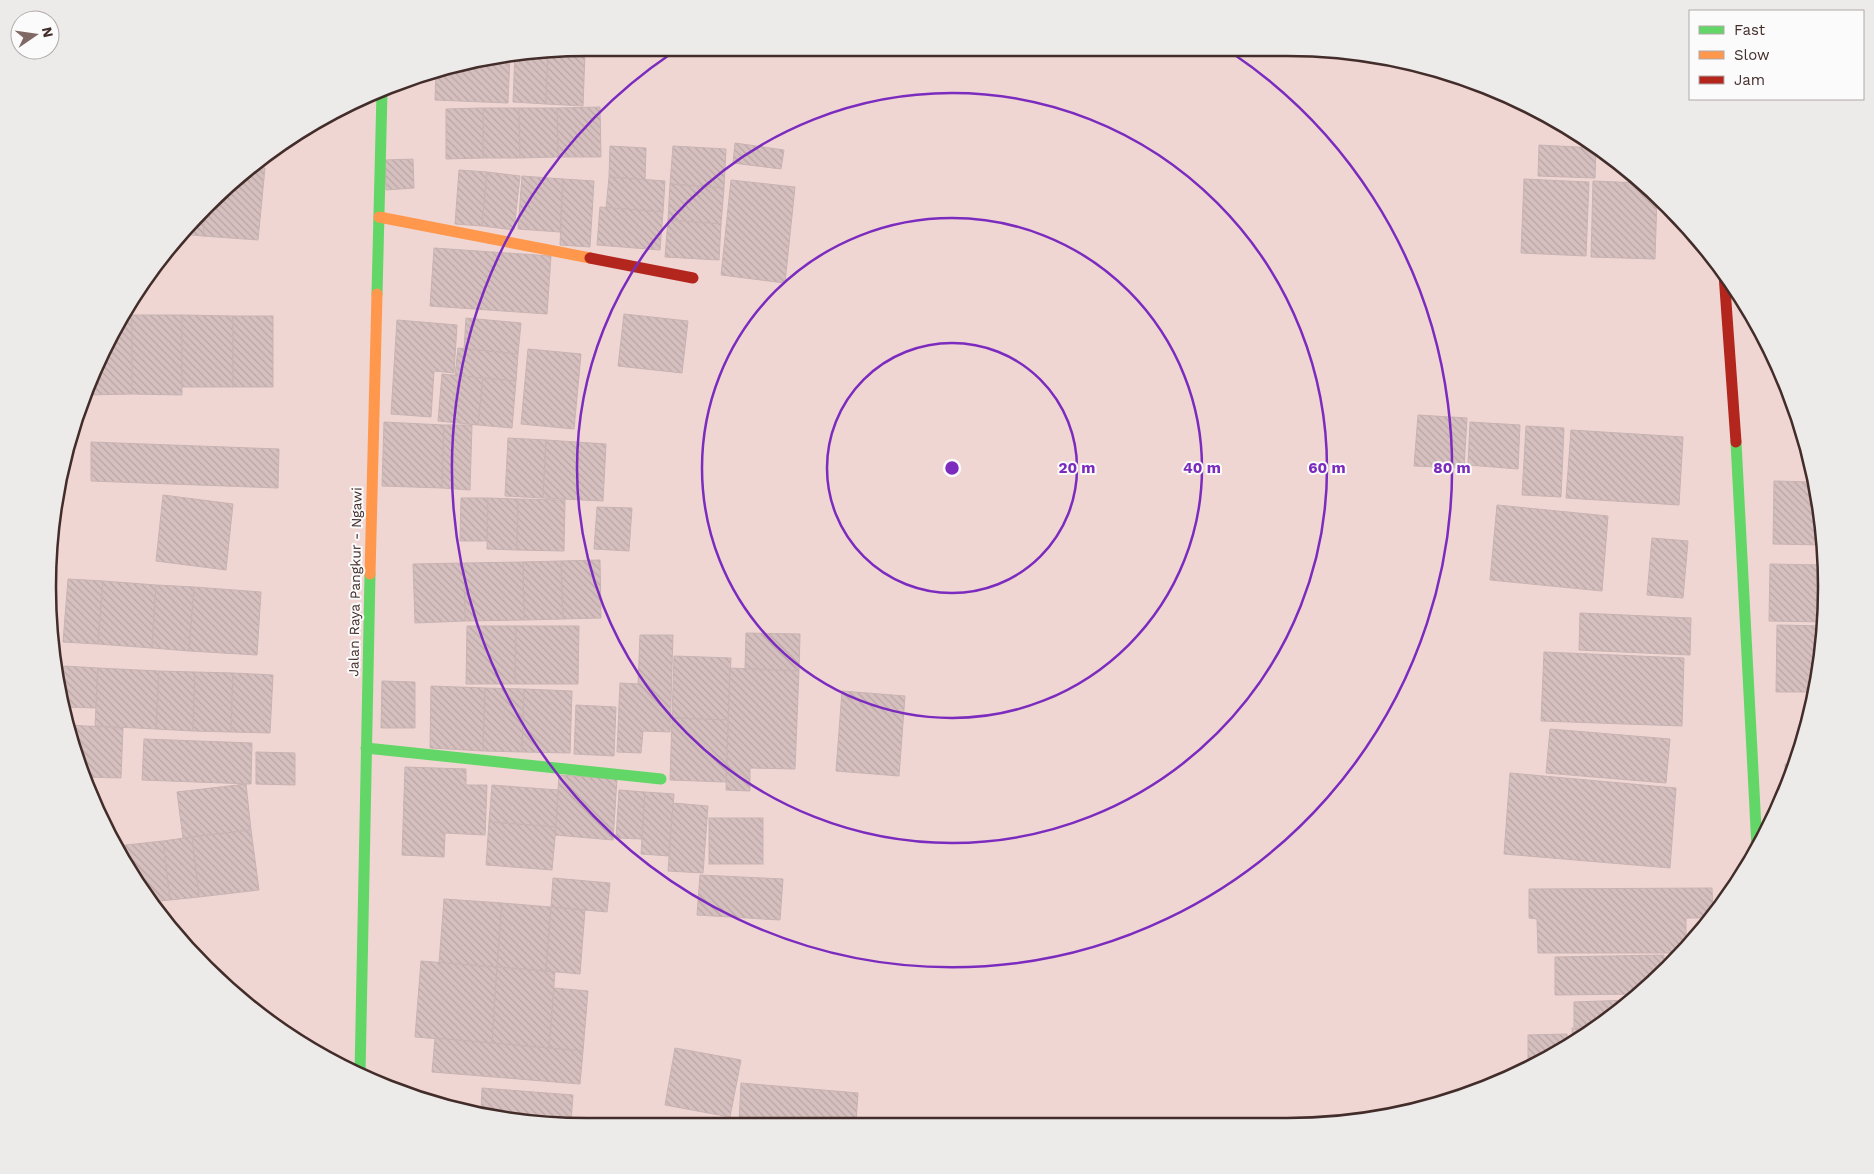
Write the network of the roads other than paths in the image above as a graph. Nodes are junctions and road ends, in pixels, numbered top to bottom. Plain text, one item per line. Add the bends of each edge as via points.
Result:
1 (382, 98) edge
2 (379, 218) junction
3 (693, 278) dead end
4 (1725, 288) edge
5 (366, 748) junction
6 (661, 779) dead end
7 (1756, 835) edge
8 (360, 1067) edge

1 - 2 street, Jalan Raya Pangkur - Ngawi
2 - 3 street
2 - 5 street, Jalan Raya Pangkur - Ngawi
4 - 7 street
5 - 6 street
5 - 8 street, Jalan Raya Pangkur - Ngawi

